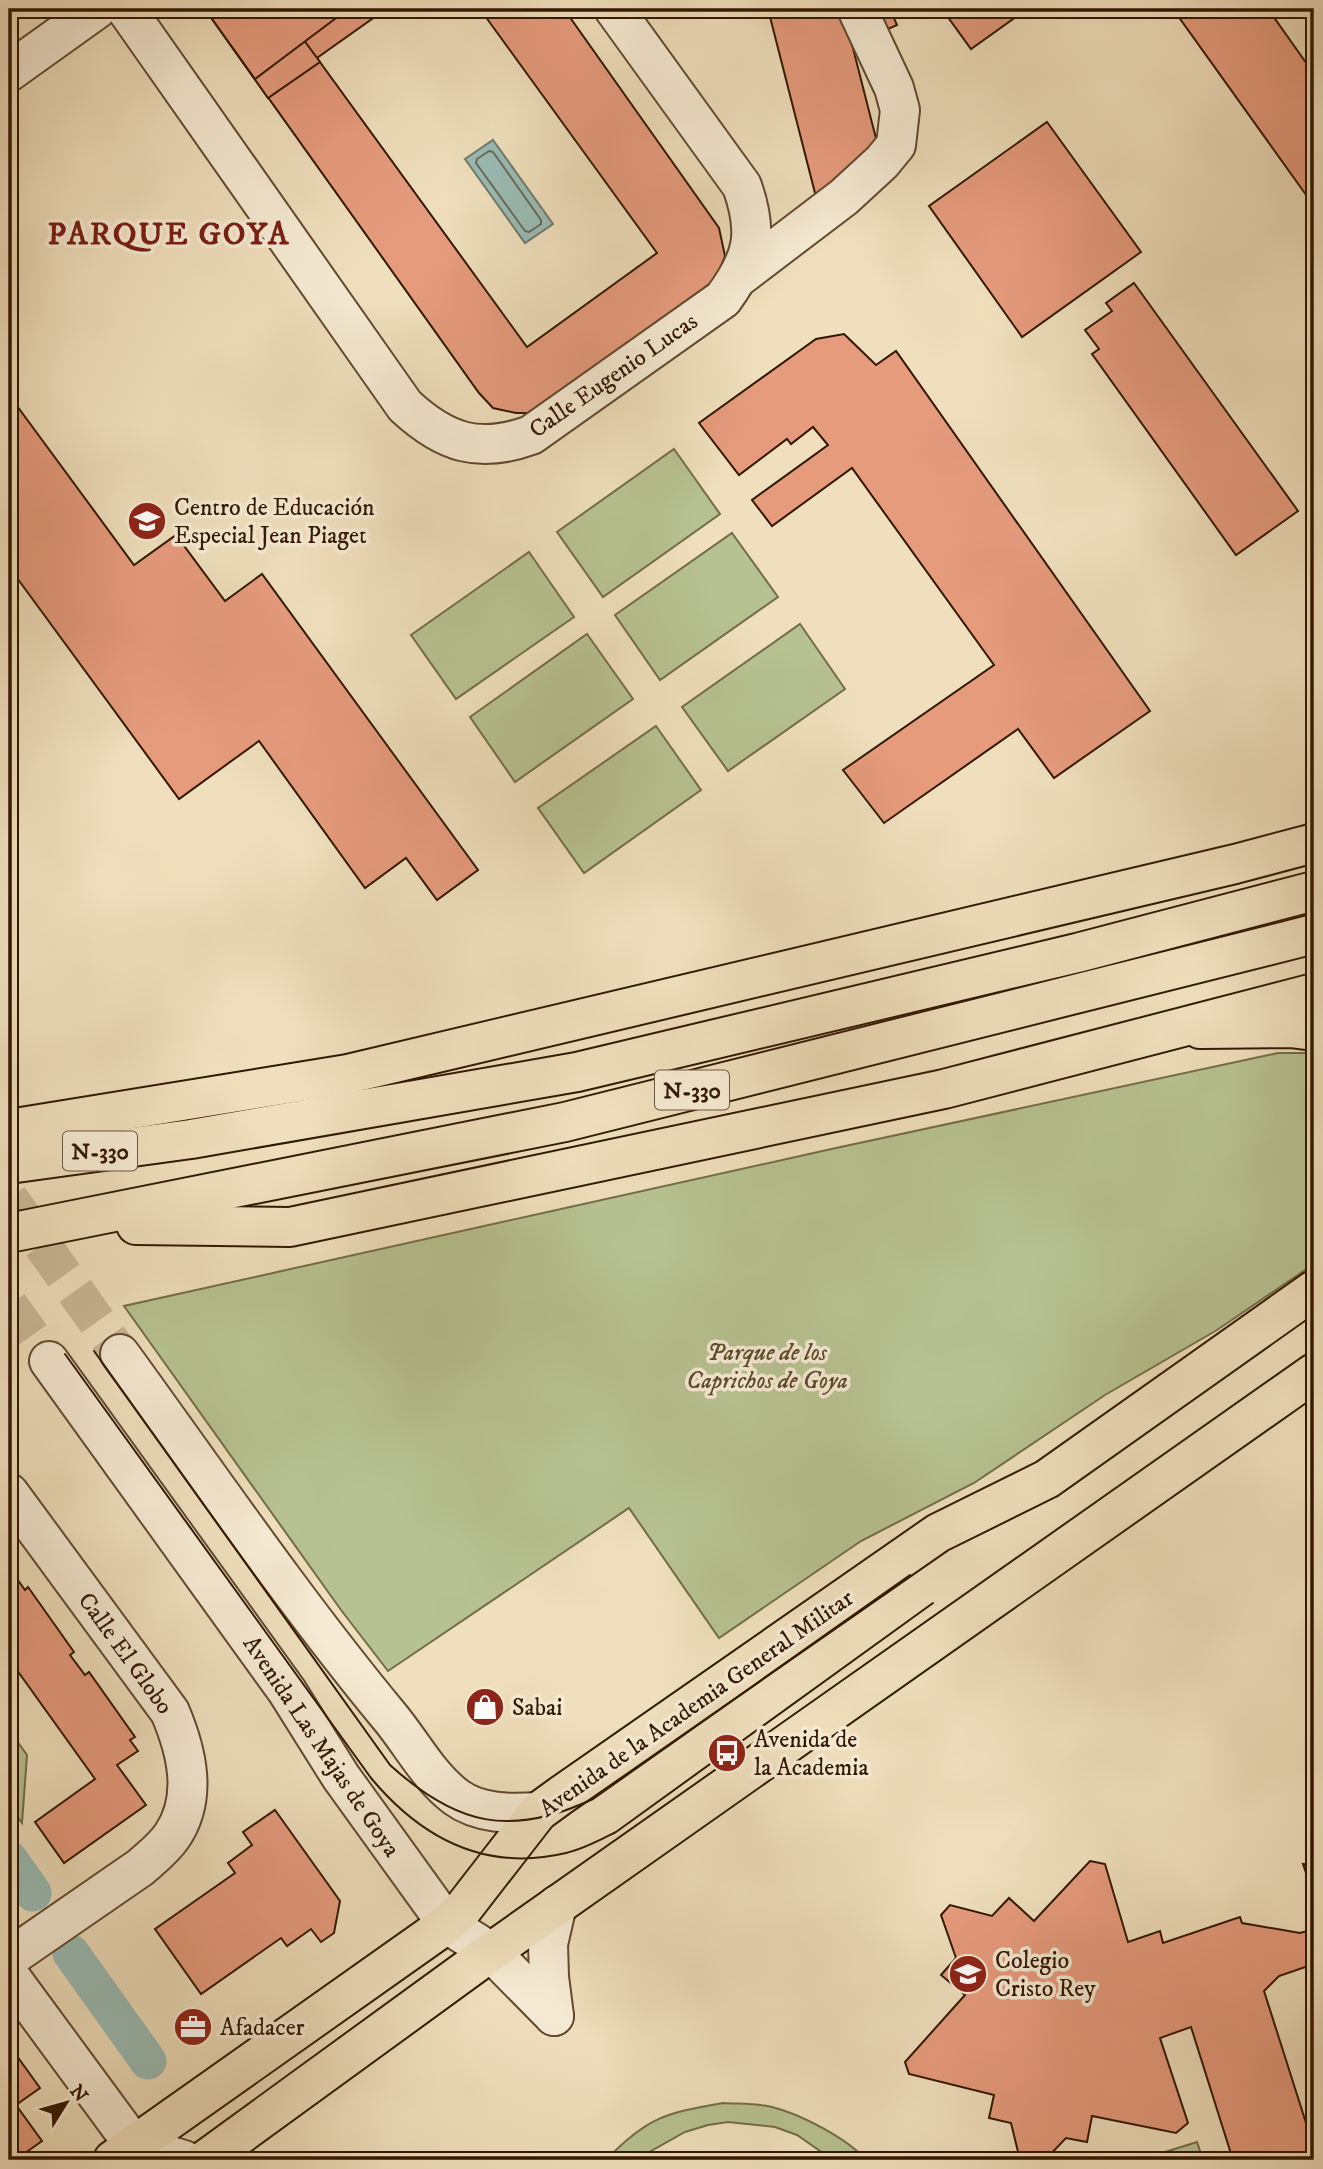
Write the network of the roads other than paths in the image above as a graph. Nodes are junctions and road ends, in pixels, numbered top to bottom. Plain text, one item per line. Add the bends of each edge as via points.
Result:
1 (97, 9) edge
2 (126, 9) edge
3 (614, 9) edge
4 (857, 9) edge
5 (9, 72) edge
6 (740, 276) junction
7 (1314, 843) edge
8 (1314, 891) edge
9 (1314, 934) edge
10 (1314, 993) edge
11 (1170, 1030) junction
12 (1314, 1031) edge
13 (9, 1129) edge
14 (9, 1164) edge
15 (64, 1224) junction
16 (9, 1233) edge
17 (1314, 1290) edge
18 (120, 1354) tunnel mouth
19 (49, 1361) tunnel mouth
20 (1314, 1373) edge
21 (9, 1493) edge
22 (538, 1812) junction
23 (557, 1905) junction
24 (447, 1924) junction
25 (491, 1952) junction
26 (9, 1958) edge
27 (9, 1975) edge
28 (124, 2152) edge
29 (184, 2160) edge
30 (205, 2160) edge

1 - 5 street
2 - 6 street, Calle Eugenio Lucas via 405,406 451,439 491,444 531,435 723,299
3 - 6 street, Calle Eugenio Lucas via 742,186 752,233
4 - 6 street via 894,88 900,110 896,145 844,197
7 - 13 main road via 348,1074
8 - 14 main road, N-330 via 1077,953 577,1072 191,1139
9 - 15 main road, N-330 via 565,1122
10 - 11 main road
11 - 12 main road
11 - 15 main road via 944,1089 290,1227
15 - 16 main road, N-330
17 - 22 main road, Avenida de la Academia General Militar via 1047,1479 938,1533
18 - 22 street via 341,1659 433,1774 472,1806
19 - 24 street, Avenida Las Majas de Goya
20 - 23 main road
21 - 26 street, Calle El Globo via 170,1712 183,1743 187,1789 183,1814 158,1852
22 - 24 main road, Avenida de la Academia General Militar
23 - 25 main road
23 - 25 street, Avenida Las Majas de Goya via 548,1944 554,2016
24 - 25 street, Avenida Las Majas de Goya
24 - 28 main road, Avenida de la Academia General Militar
25 - 30 main road
27 - 28 street
28 - 29 street

